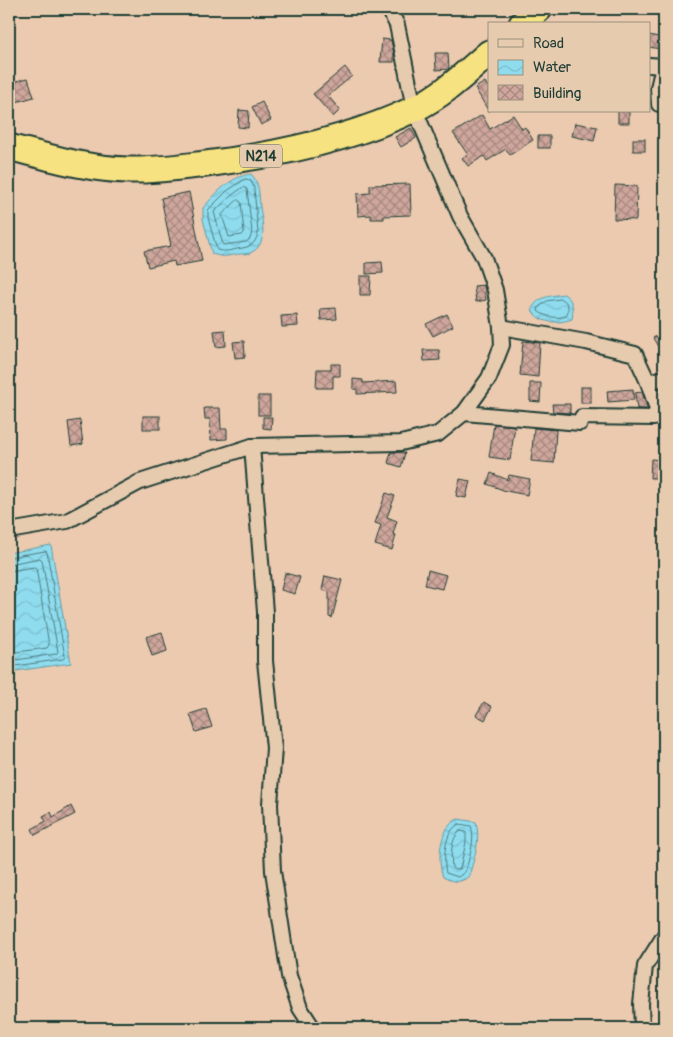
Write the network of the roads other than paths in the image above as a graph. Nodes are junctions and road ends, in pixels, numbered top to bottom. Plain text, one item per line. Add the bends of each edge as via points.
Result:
1 (389, 9) edge
2 (539, 9) edge
3 (524, 22) edge
4 (487, 57) edge
5 (650, 65) edge
6 (664, 105) edge
7 (414, 108) junction
8 (9, 147) edge
9 (501, 327) junction
10 (664, 378) edge
11 (648, 382) junction
12 (464, 413) junction
13 (252, 446) junction
14 (9, 531) edge
15 (664, 936) edge
16 (313, 1028) edge
17 (642, 1028) edge

1 - 7 street via 397,24
2 - 3 highway
4 - 7 highway, N214 via 452,85
5 - 6 street via 663,66 658,88 659,104
7 - 8 highway, N214 via 370,127 276,154 166,169 101,168
7 - 9 street via 460,216 484,258 495,290
9 - 11 street via 635,354
9 - 12 street via 502,345 489,378
10 - 11 street
11 - 12 street via 657,409 654,418 582,416 580,423
12 - 13 street via 438,434 401,443
13 - 14 street via 140,482 67,521
13 - 16 street via 265,612 265,661 274,748 270,804 273,871 289,976 300,1008
15 - 17 street via 645,966

